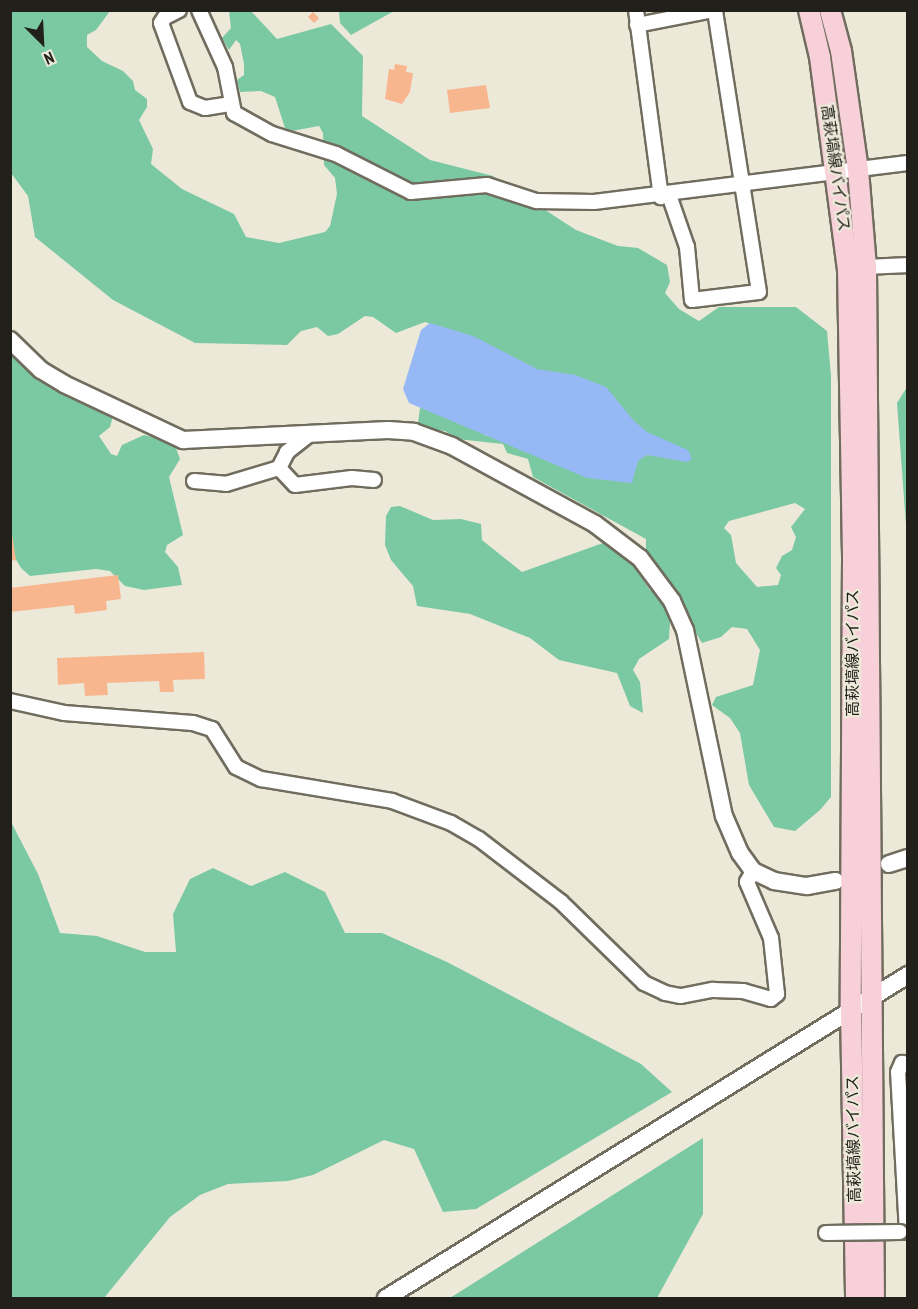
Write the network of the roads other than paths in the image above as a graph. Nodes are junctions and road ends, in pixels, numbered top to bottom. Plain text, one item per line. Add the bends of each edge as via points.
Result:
1 (179, 10) edge
2 (198, 10) edge
3 (636, 10) edge
4 (714, 10) edge
5 (809, 10) edge
6 (830, 10) edge
7 (638, 25) junction
8 (230, 104) junction
9 (908, 163) edge
10 (858, 170) junction
11 (837, 173) junction
12 (745, 185) junction
13 (665, 196) junction
14 (908, 265) edge
15 (866, 267) junction
16 (10, 340) edge
17 (860, 383) junction
18 (309, 435) junction
19 (279, 468) junction
20 (374, 480) dead end
21 (194, 481) dead end
22 (862, 560) junction
23 (10, 701) edge
24 (908, 858) edge
25 (889, 864) dead end
26 (753, 871) junction
27 (836, 881) dead end
28 (908, 975) edge
29 (873, 994) junction
30 (851, 1008) junction
31 (908, 1064) edge
32 (824, 1233) dead end
33 (386, 1299) edge
34 (856, 1299) edge
35 (874, 1299) edge

1 - 8 street via 161,23 190,102 205,108
2 - 8 street via 225,67
3 - 7 street
4 - 7 street
4 - 12 street
5 - 11 main road, 高萩塙線バイパス
6 - 10 main road, 高萩塙線バイパス via 841,51
7 - 13 street
8 - 13 street via 234,113 266,132 336,154 411,192 467,184 487,185 536,201 594,202
9 - 10 street
10 - 11 street
10 - 15 main road, 高萩塙線バイパス
11 - 12 street
11 - 17 main road, 高萩塙線バイパス
12 - 13 street
12 - 13 street via 759,292 692,300 687,247
14 - 15 street
15 - 17 main road, 高萩塙線バイパス
16 - 18 street via 41,370 64,384 183,440
17 - 22 main road, 高萩塙線バイパス
18 - 19 street via 287,452
18 - 26 street via 388,430 432,436 595,524 640,558 672,601 685,630 724,816 732,838
19 - 20 street via 295,485 352,478
19 - 21 street via 226,484
22 - 29 main road, 高萩塙線バイパス
22 - 30 main road, 高萩塙線バイパス
23 - 26 street via 64,713 193,723 212,729 236,767 261,779 392,801 451,823 479,839 561,902 644,983 665,993 681,996 713,990 771,999 777,994 771,938 747,882
24 - 25 street
26 - 27 street via 792,886
28 - 29 street
29 - 30 street
29 - 35 main road, 高萩塙線バイパス
30 - 33 street
30 - 34 main road, 高萩塙線バイパス
31 - 32 street, bridge via 902,1063 898,1072 907,1232

